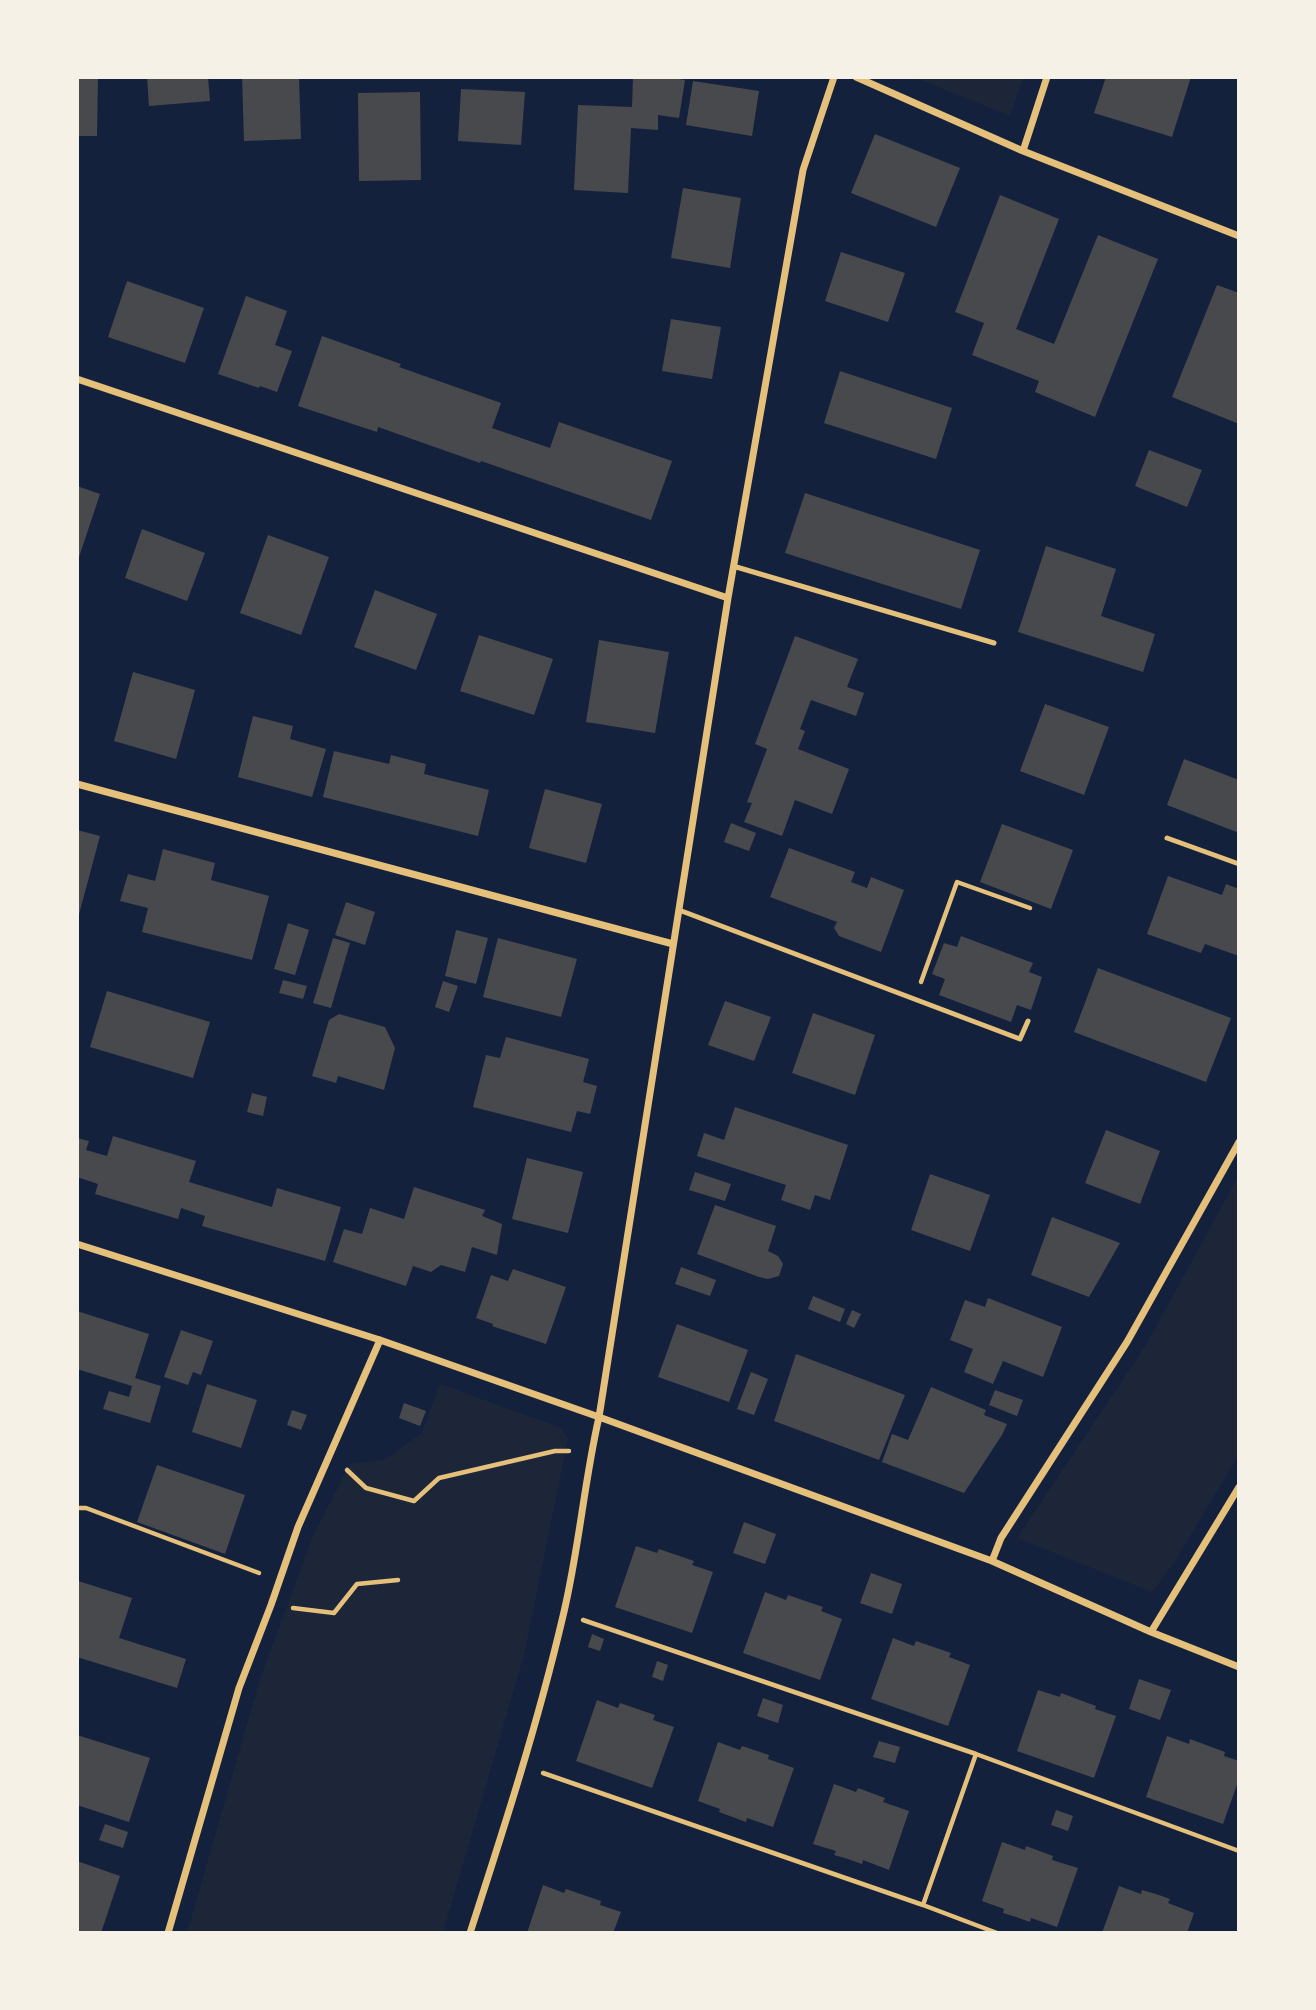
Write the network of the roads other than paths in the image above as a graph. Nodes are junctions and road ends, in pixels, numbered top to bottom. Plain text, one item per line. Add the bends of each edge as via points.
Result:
1 (834, 77) edge
2 (856, 77) edge
3 (1047, 77) edge
4 (1023, 151) junction
5 (1239, 236) edge
6 (77, 379) edge
7 (733, 566) junction
8 (727, 598) junction
9 (994, 643) dead end
10 (77, 784) edge
11 (1167, 838) dead end
12 (1239, 864) edge
13 (679, 910) junction
14 (673, 944) junction
15 (1028, 1021) dead end
16 (1239, 1142) edge
17 (77, 1244) edge
18 (380, 1340) junction
19 (599, 1417) junction
20 (1239, 1486) edge
21 (992, 1561) junction
22 (1151, 1632) junction
23 (1239, 1667) edge
24 (168, 1933) edge
25 (470, 1933) edge

1 - 7 street via 803,170
2 - 4 street
3 - 4 street
4 - 5 street
6 - 8 street
7 - 8 street
7 - 9 lane
8 - 13 street
10 - 14 street
11 - 12 lane
13 - 14 street
13 - 15 lane via 1020,1039
14 - 19 street
16 - 21 street via 1127,1342 1001,1538
17 - 18 street
18 - 19 street
18 - 24 street via 298,1527 239,1688
19 - 21 street
19 - 25 street via 564,1614 524,1766
20 - 22 street
21 - 22 street
22 - 23 street

